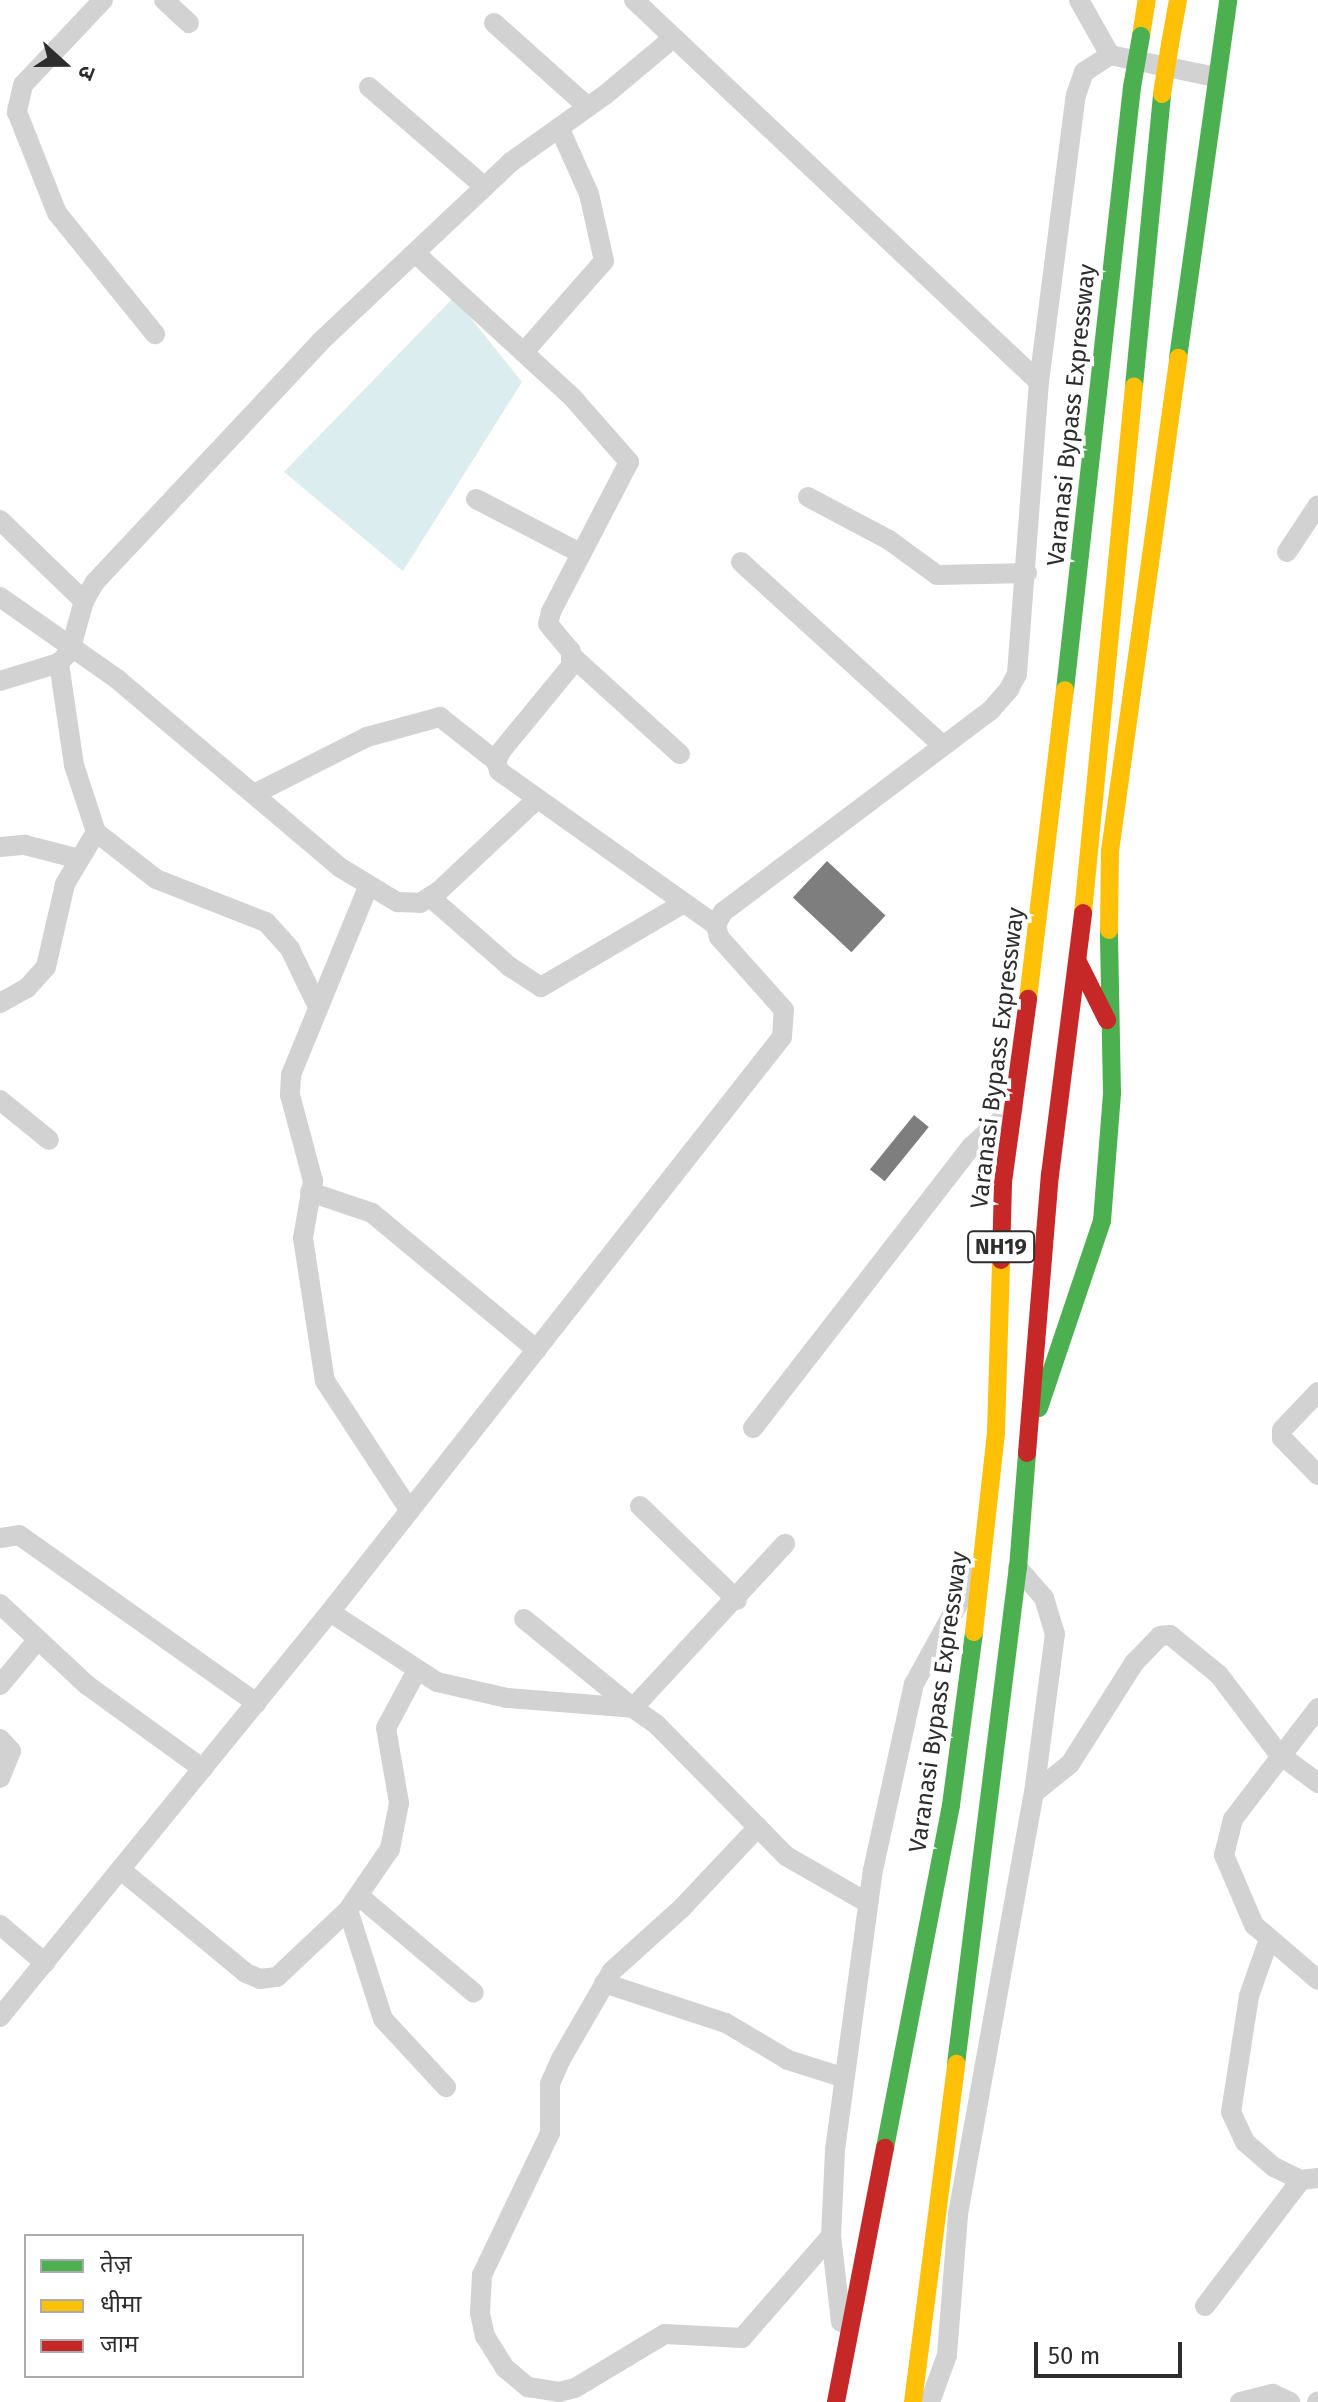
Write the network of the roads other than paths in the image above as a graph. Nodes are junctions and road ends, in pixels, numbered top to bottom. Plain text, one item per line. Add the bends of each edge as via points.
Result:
1 (103, 0) edge
2 (164, 0) edge
3 (634, 0) edge
4 (1079, 0) edge
5 (1147, 0) edge
6 (1178, 0) edge
7 (1228, 0) edge
8 (189, 23) dead end
9 (494, 23) dead end
10 (672, 39) junction
11 (1110, 55) junction
12 (1215, 77) junction
13 (369, 87) dead end
14 (588, 107) junction
15 (559, 127) junction
16 (485, 187) junction
17 (415, 253) junction
18 (155, 334) dead end
19 (524, 352) junction
20 (1039, 382) junction
21 (808, 497) dead end
22 (476, 499) dead end
23 (1318, 505) edge
24 (0, 520) edge
25 (1287, 552) dead end
26 (580, 553) junction
27 (741, 562) dead end
28 (1027, 573) junction
29 (0, 597) edge
30 (84, 601) junction
31 (64, 657) junction
32 (574, 658) junction
33 (0, 681) edge
34 (941, 744) junction
35 (680, 754) dead end
36 (496, 761) junction
37 (254, 794) junction
38 (536, 800) junction
39 (96, 832) junction
40 (0, 847) edge
41 (79, 859) junction
42 (368, 887) junction
43 (430, 897) junction
44 (684, 903) junction
45 (716, 925) junction
46 (1078, 962) junction
47 (0, 1003) edge
48 (318, 1007) junction
49 (1107, 1020) junction
50 (0, 1100) edge
51 (1016, 1106) junction
52 (49, 1140) dead end
53 (310, 1192) junction
54 (537, 1350) junction
55 (1318, 1392) edge
56 (1034, 1421) junction
57 (753, 1428) dead end
58 (1318, 1475) edge
59 (640, 1506) dead end
60 (410, 1511) junction
61 (0, 1538) edge
62 (785, 1544) dead end
63 (985, 1554) junction
64 (1018, 1568) junction
65 (737, 1600) junction
66 (0, 1604) edge
67 (330, 1612) junction
68 (524, 1619) dead end
69 (36, 1642) junction
70 (416, 1672) junction
71 (0, 1685) edge
72 (256, 1703) junction
73 (633, 1708) junction
74 (1318, 1708) edge
75 (0, 1739) edge
76 (1279, 1754) junction
77 (203, 1769) junction
78 (0, 1778) edge
79 (1318, 1783) edge
80 (1034, 1793) junction
81 (758, 1827) junction
82 (121, 1870) junction
83 (354, 1903) junction
84 (868, 1903) junction
85 (0, 1925) edge
86 (1268, 1942) junction
87 (45, 1963) junction
88 (1318, 1980) edge
89 (604, 1983) junction
90 (474, 1993) dead end
91 (0, 2017) edge
92 (842, 2077) junction
93 (446, 2087) dead end
94 (1309, 2179) edge
95 (831, 2236) junction
96 (1205, 2306) dead end
97 (845, 2358) junction
98 (836, 2402) edge
99 (913, 2402) edge
100 (930, 2402) edge
101 (1240, 2402) edge
102 (1290, 2402) edge

1 - 18 street via 23,85 17,112 57,213
2 - 8 street
3 - 10 street
4 - 11 street
5 - 51 main road, Varanasi Bypass Expressway / NH19, bridge via 1132,87
6 - 46 main road, NH19, bridge via 1162,94
7 - 12 main road
9 - 14 street
10 - 14 street
10 - 20 street
11 - 12 street
11 - 20 street via 1084,72 1076,95
12 - 49 main road via 1110,851
13 - 16 street
14 - 15 street
15 - 16 street
15 - 19 street via 589,194 604,261
16 - 17 street
17 - 19 street
17 - 30 street via 320,342 95,582
19 - 26 street via 627,454 622,483
20 - 28 street
21 - 28 street via 889,540 937,575
22 - 26 street
23 - 25 street
24 - 30 street
26 - 32 street via 548,624
27 - 34 street
28 - 34 street via 1017,674 991,710
29 - 31 street
30 - 31 street
31 - 33 street
31 - 37 street via 117,679
31 - 39 street via 74,765
32 - 35 street
32 - 36 street
34 - 45 street via 723,912
36 - 37 street via 440,717 367,737
36 - 38 street via 499,771
37 - 42 street
38 - 43 street
38 - 44 street
39 - 41 street
39 - 48 street via 156,879 266,922 290,949
40 - 41 street via 25,845
41 - 47 street via 65,884 46,967 27,988
42 - 43 street via 397,902 420,903
42 - 48 street
43 - 44 street via 541,987
44 - 45 street
45 - 54 street via 719,937 784,1010 782,1037
46 - 49 main road
46 - 56 main road, NH19 via 1050,1175
48 - 53 street via 291,1085 309,1156
49 - 56 main road via 1112,1093 1102,1221
50 - 52 street
51 - 57 street via 972,1146
51 - 63 main road, Varanasi Bypass Expressway / NH19 via 1003,1182 996,1432
53 - 54 street via 372,1213
53 - 60 street via 303,1238 325,1381
54 - 60 street
55 - 58 street via 1282,1430 1282,1438
56 - 64 main road, NH19
59 - 65 street
60 - 67 street
61 - 72 street via 19,1535
62 - 65 street
63 - 84 street via 914,1684
63 - 97 main road, Varanasi Bypass Expressway / NH19 via 951,1805
64 - 80 street via 1044,1598 1054,1625
64 - 99 main road, NH19
65 - 73 street
66 - 69 street
67 - 70 street
67 - 72 street
68 - 73 street
69 - 71 street
69 - 77 street
70 - 73 street via 507,1698
70 - 83 street via 386,1728 398,1824 390,1849
72 - 77 street
73 - 81 street
74 - 76 street
75 - 78 street via 11,1751
76 - 79 street
76 - 80 street via 1219,1675 1182,1640 1160,1636 1109,1697 1070,1764
76 - 86 street via 1233,1819 1224,1855 1244,1908
77 - 82 street
80 - 100 street via 960,2201 947,2355
81 - 84 street via 813,1875
81 - 89 street
82 - 83 street via 260,1979 286,1970
82 - 87 street
83 - 90 street
83 - 93 street via 383,2019
84 - 92 street
85 - 87 street
86 - 88 street
86 - 94 street via 1249,1996 1231,2112 1245,2142
87 - 91 street
89 - 92 street via 726,2023 788,2060
89 - 95 street via 550,2084 550,2133 482,2275 482,2324 505,2368 528,2387 559,2392 592,2380 665,2334 742,2338
92 - 95 street
94 - 96 street
95 - 97 street
97 - 98 main road, Varanasi Bypass Expressway / NH19
101 - 102 street via 1273,2394

